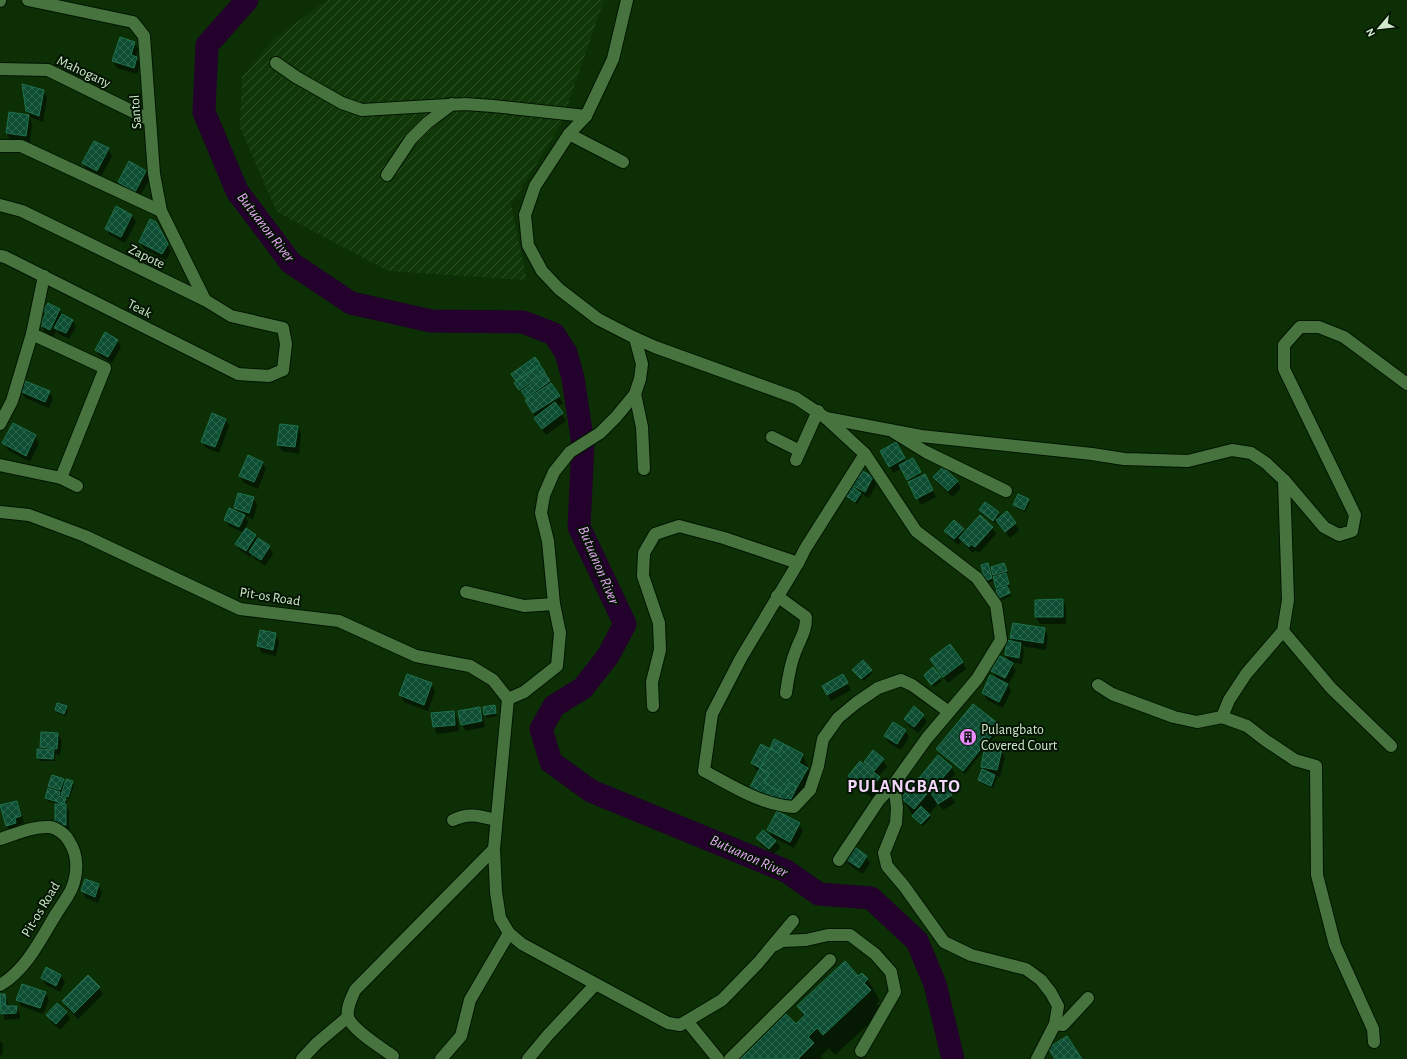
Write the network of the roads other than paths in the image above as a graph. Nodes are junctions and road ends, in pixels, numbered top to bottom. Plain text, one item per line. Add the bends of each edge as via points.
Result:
1 (28, 0) edge
2 (627, 0) edge
3 (276, 63) dead end
4 (0, 69) edge
5 (452, 104) junction
6 (586, 116) junction
7 (150, 120) junction
8 (569, 134) junction
9 (0, 146) edge
10 (623, 162) dead end
11 (387, 175) dead end
12 (0, 205) edge
13 (161, 210) junction
14 (0, 256) edge
15 (44, 276) junction
16 (205, 300) junction
17 (283, 328) joint
18 (32, 334) junction
19 (635, 338) junction
20 (1407, 384) edge
21 (635, 394) junction
22 (822, 414) junction
23 (0, 424) edge
24 (890, 430) junction
25 (772, 437) dead end
26 (865, 454) junction
27 (0, 465) edge
28 (644, 469) dead end
29 (61, 478) junction
30 (1284, 480) junction
31 (77, 486) dead end
32 (1006, 491) dead end
33 (0, 512) edge
34 (798, 563) junction
35 (466, 592) dead end
36 (777, 596) junction
37 (554, 604) junction
38 (1283, 631) junction
39 (1098, 685) dead end
40 (786, 693) dead end
41 (508, 699) junction
42 (653, 706) dead end
43 (949, 712) junction
44 (1222, 717) junction
45 (1391, 746) dead end
46 (894, 784) junction
47 (453, 820) dead end
48 (496, 820) junction
49 (0, 839) edge
50 (494, 848) junction
51 (839, 860) dead end
52 (793, 921) dead end
53 (509, 933) junction
54 (773, 946) junction
55 (830, 960) dead end
56 (0, 985) edge
57 (595, 985) junction
58 (1088, 998) dead end
59 (348, 1017) junction
60 (687, 1021) junction
61 (1055, 1024) junction
62 (1374, 1042) dead end
63 (861, 1051) dead end
64 (393, 1056) dead end
65 (302, 1059) edge
66 (441, 1059) edge
67 (528, 1059) edge
68 (718, 1059) edge
69 (730, 1059) edge
70 (1037, 1059) edge

1 - 7 street, Santol via 133,22 144,36
2 - 6 street via 612,59
3 - 5 street via 342,103 362,110
4 - 7 street, Mahogany via 48,70
5 - 6 street
5 - 11 street via 411,139
6 - 8 street
7 - 13 street, Santol via 154,174
8 - 10 street
8 - 19 street via 535,186 525,214 528,245 542,271 559,290 598,319
9 - 13 street via 21,146
12 - 16 street, Zapote via 22,211
13 - 16 street, Santol
14 - 15 street, Teak
15 - 17 street, Teak via 238,374 269,376 283,370 286,344
15 - 18 street
16 - 17 street, Zapote via 231,316
18 - 23 street via 12,401
18 - 29 street via 105,368
19 - 21 street via 642,364
19 - 22 street via 796,398
20 - 30 street via 1344,337 1319,327 1300,327 1284,345 1284,369 1355,515 1352,531 1339,535 1324,527
21 - 28 street via 642,427
21 - 37 street via 600,433 570,452 554,472 544,495 542,513 548,541
22 - 24 street
22 - 25 street via 798,456
22 - 26 street
24 - 30 street via 921,436 1124,459 1188,461 1232,450 1251,453
24 - 32 street via 926,452
26 - 34 street
26 - 43 street via 916,531 977,578 996,605 1001,640 977,679
27 - 29 street
29 - 31 street
30 - 38 street via 1288,600
33 - 41 street, Pit-os Road via 29,516 85,536 240,609 339,621 416,656 470,666 493,680
34 - 36 street
34 - 42 street via 679,526 655,534 644,553 643,576 659,623 660,650 652,682
35 - 37 street via 524,606
36 - 40 street via 806,617 806,628 788,673
36 - 43 street via 712,714 704,771 752,797 780,806 794,807 810,790 823,739 838,718 878,688 900,680 912,685
37 - 41 street via 560,633 557,666 524,692
38 - 44 street via 1246,674 1229,700
38 - 45 street via 1331,688
39 - 44 street via 1112,694 1174,717 1197,722
41 - 48 street
43 - 46 street
44 - 62 street via 1247,726 1295,760 1316,766 1317,874 1335,945 1373,1029
46 - 51 street via 879,800
46 - 61 street via 896,823 884,853 887,866 944,942 971,955 1026,969 1041,980 1058,1006
47 - 48 street via 470,815
48 - 50 street
49 - 56 street, Pit-os Road via 31,829 51,827 66,836 75,850 77,865 72,888 43,936 24,964 9,980
50 - 53 street via 500,918
50 - 59 street via 355,990 349,1004
52 - 54 street
53 - 57 street via 522,944
53 - 66 street via 470,1000 461,1036
54 - 60 street via 722,1000
54 - 63 street via 782,940 850,935 875,954 891,972 895,992
55 - 69 street
57 - 60 street via 668,1023 680,1025
57 - 67 street
58 - 61 street via 1063,1025
59 - 64 street via 369,1040
59 - 65 street
60 - 68 street
61 - 70 street

